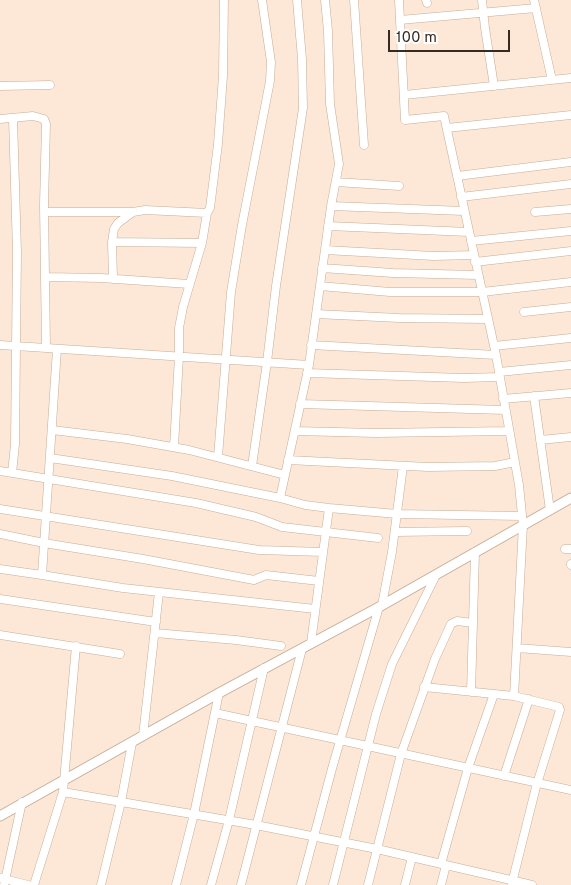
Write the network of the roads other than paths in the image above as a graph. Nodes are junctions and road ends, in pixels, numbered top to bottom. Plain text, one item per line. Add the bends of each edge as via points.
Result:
1 (224, 0) edge
2 (262, 0) edge
3 (297, 0) edge
4 (325, 0) edge
5 (354, 0) edge
6 (399, 0) edge
7 (482, 0) edge
8 (535, 4) edge
9 (484, 12) junction
10 (400, 20) junction
11 (571, 78) edge
12 (552, 80) junction
13 (50, 85) dead end
14 (0, 86) edge
15 (494, 86) junction
16 (404, 95) junction
17 (571, 115) edge
18 (13, 118) junction
19 (0, 119) edge
20 (447, 128) junction
21 (364, 145) dead end
22 (571, 162) edge
23 (457, 176) junction
24 (336, 182) junction
25 (571, 184) edge
26 (399, 186) dead end
27 (461, 197) junction
28 (331, 206) junction
29 (571, 209) edge
30 (464, 211) junction
31 (44, 212) junction
32 (133, 212) junction
33 (535, 212) dead end
34 (206, 213) junction
35 (328, 226) junction
36 (571, 231) edge
37 (469, 232) junction
38 (112, 242) junction
39 (202, 242) junction
40 (471, 242) junction
41 (325, 250) junction
42 (571, 251) edge
43 (475, 258) junction
44 (322, 268) junction
45 (478, 275) junction
46 (46, 277) junction
47 (113, 279) junction
48 (571, 282) edge
49 (189, 284) junction
50 (320, 286) junction
51 (482, 292) junction
52 (571, 307) edge
53 (524, 312) dead end
54 (316, 314) junction
55 (488, 319) junction
56 (571, 338) edge
57 (0, 345) edge
58 (311, 345) junction
59 (16, 346) junction
60 (494, 346) junction
61 (46, 348) junction
62 (57, 348) junction
63 (496, 355) junction
64 (179, 356) junction
65 (227, 359) junction
66 (267, 362) junction
67 (308, 365) junction
68 (571, 365) edge
69 (307, 373) junction
70 (499, 374) junction
71 (571, 392) edge
72 (534, 396) junction
73 (503, 399) junction
74 (300, 404) junction
75 (505, 410) junction
76 (52, 430) junction
77 (294, 431) junction
78 (509, 431) junction
79 (571, 437) edge
80 (540, 440) junction
81 (174, 447) junction
82 (218, 457) junction
83 (50, 458) junction
84 (288, 460) junction
85 (514, 462) junction
86 (252, 466) junction
87 (403, 466) junction
88 (0, 471) edge
89 (12, 473) junction
90 (285, 475) junction
91 (48, 480) junction
92 (280, 498) junction
93 (571, 498) edge
94 (329, 508) junction
95 (0, 510) edge
96 (550, 510) junction
97 (397, 514) junction
98 (46, 517) junction
99 (523, 520) junction
100 (467, 531) dead end
101 (325, 532) junction
102 (395, 532) junction
103 (0, 534) edge
104 (378, 538) dead end
105 (44, 544) junction
106 (323, 552) junction
107 (475, 552) junction
108 (0, 569) edge
109 (436, 574) junction
110 (42, 575) junction
111 (319, 582) junction
112 (159, 592) junction
113 (0, 599) edge
114 (381, 606) junction
115 (316, 609) junction
116 (156, 622) junction
117 (473, 623) junction
118 (155, 633) junction
119 (0, 638) edge
120 (311, 644) junction
121 (76, 646) junction
122 (282, 646) dead end
123 (517, 648) junction
124 (302, 649) junction
125 (571, 652) edge
126 (120, 654) dead end
127 (264, 668) junction
128 (424, 687) junction
129 (471, 692) junction
130 (219, 693) junction
131 (494, 694) junction
132 (514, 696) junction
133 (529, 699) junction
134 (215, 713) junction
135 (252, 721) junction
136 (282, 727) junction
137 (143, 736) junction
138 (340, 741) junction
139 (132, 743) junction
140 (368, 746) junction
141 (401, 754) junction
142 (468, 768) junction
143 (504, 776) junction
144 (64, 779) junction
145 (538, 783) junction
146 (571, 790) edge
147 (63, 792) junction
148 (22, 802) junction
149 (121, 802) junction
150 (194, 814) junction
151 (0, 816) edge
152 (229, 820) junction
153 (256, 825) junction
154 (314, 836) junction
155 (344, 843) junction
156 (377, 849) junction
157 (412, 857) junction
158 (444, 865) junction
159 (3, 881) edge
160 (512, 883) edge
161 (28, 885) edge
162 (34, 885) edge
163 (101, 885) edge
164 (176, 885) edge
165 (211, 885) edge
166 (241, 885) edge
167 (301, 885) edge
168 (333, 885) edge
169 (368, 885) edge
170 (405, 885) edge
171 (441, 885) edge
172 (532, 885) edge

1 - 34 street via 218,144 210,208
2 - 65 street via 271,62 270,81 231,292
3 - 66 street via 302,108
4 - 24 street via 330,104 339,164
5 - 21 street
6 - 10 street
7 - 9 street
8 - 9 street
8 - 12 street
9 - 10 street
9 - 15 street
10 - 16 street
11 - 12 street
12 - 15 street
13 - 14 street
15 - 16 street
16 - 20 street via 406,120 444,116
17 - 20 street
18 - 19 street
18 - 31 street via 40,117 46,124
18 - 59 street
20 - 23 street
22 - 23 street
23 - 27 street
24 - 26 street
24 - 28 street
25 - 27 street
27 - 30 street
28 - 30 street
28 - 35 street
29 - 33 street
30 - 37 street
31 - 32 street
31 - 46 street
32 - 34 street
32 - 38 street via 118,223
34 - 39 street
35 - 37 street
35 - 41 street
36 - 40 street
37 - 40 street
38 - 39 street
38 - 47 street
39 - 49 street
40 - 43 street
41 - 43 street
41 - 44 street
42 - 43 street
43 - 45 street
44 - 45 street
44 - 50 street
45 - 51 street
46 - 47 street
46 - 61 street
47 - 49 street
48 - 51 street
49 - 64 street via 179,328
50 - 51 street via 390,292
50 - 54 street
51 - 55 street
52 - 53 street
54 - 55 street
54 - 58 street
55 - 60 street
56 - 60 street
57 - 59 street
58 - 63 street
58 - 67 street
59 - 61 street
59 - 89 street
60 - 63 street
61 - 62 street
62 - 64 street
62 - 76 street
63 - 70 street
64 - 65 street
64 - 81 street
65 - 66 street
65 - 82 street
66 - 67 street
66 - 86 street
67 - 69 street
68 - 70 street
69 - 70 street via 455,378
69 - 74 street
70 - 73 street
71 - 72 street
72 - 73 street
72 - 80 street
73 - 75 street
74 - 75 street
74 - 77 street
75 - 78 street
76 - 81 street
76 - 83 street
77 - 78 street
77 - 84 street
78 - 85 street
79 - 80 street
80 - 96 street
81 - 82 street
82 - 86 street
83 - 91 street
83 - 92 street via 172,476
84 - 87 street
84 - 90 street
85 - 87 street via 471,468
85 - 99 street
86 - 90 street
87 - 97 street
88 - 89 street
89 - 91 street
90 - 92 street
91 - 98 street
91 - 101 street via 196,504 256,517 282,528
92 - 94 street
93 - 96 street
94 - 97 street
94 - 101 street
95 - 98 street
96 - 99 street
97 - 99 street
97 - 102 street
98 - 105 street
98 - 106 street via 259,550
99 - 107 street
99 - 123 street
100 - 102 street
101 - 104 street
101 - 106 street
102 - 114 street
103 - 105 street
105 - 110 street
105 - 111 street via 254,580 266,575
106 - 111 street
107 - 109 street
107 - 117 street
108 - 110 street
109 - 114 street
109 - 140 street via 392,664
110 - 112 street
111 - 115 street
112 - 115 street
112 - 116 street
113 - 116 street
114 - 120 street
114 - 138 street
115 - 120 street
116 - 118 street
117 - 128 street via 456,621 451,624
117 - 129 street
118 - 122 street
118 - 137 street
119 - 121 street
120 - 124 street
121 - 126 street
121 - 144 street
123 - 125 street
123 - 132 street
124 - 127 street
124 - 136 street
127 - 130 street
127 - 135 street
128 - 129 street
128 - 141 street
129 - 131 street
130 - 134 street
130 - 137 street
131 - 132 street
131 - 142 street
132 - 133 street
133 - 143 street
133 - 145 street via 560,708
134 - 135 street
134 - 150 street
135 - 136 street
135 - 152 street
136 - 138 street
136 - 153 street
137 - 139 street
138 - 140 street
138 - 154 street
139 - 144 street
139 - 149 street
140 - 141 street
140 - 155 street
141 - 142 street
141 - 156 street
142 - 143 street
142 - 158 street
143 - 145 street
144 - 147 street
144 - 148 street
145 - 146 street
145 - 160 street
147 - 149 street
147 - 162 street
148 - 151 street
148 - 159 street
149 - 150 street
149 - 163 street
150 - 152 street
150 - 164 street
152 - 153 street
152 - 165 street
153 - 154 street
153 - 166 street
154 - 155 street
154 - 167 street
155 - 156 street
155 - 168 street
156 - 157 street
156 - 169 street
157 - 158 street
157 - 170 street
158 - 160 street
158 - 171 street
159 - 161 street
160 - 172 street

